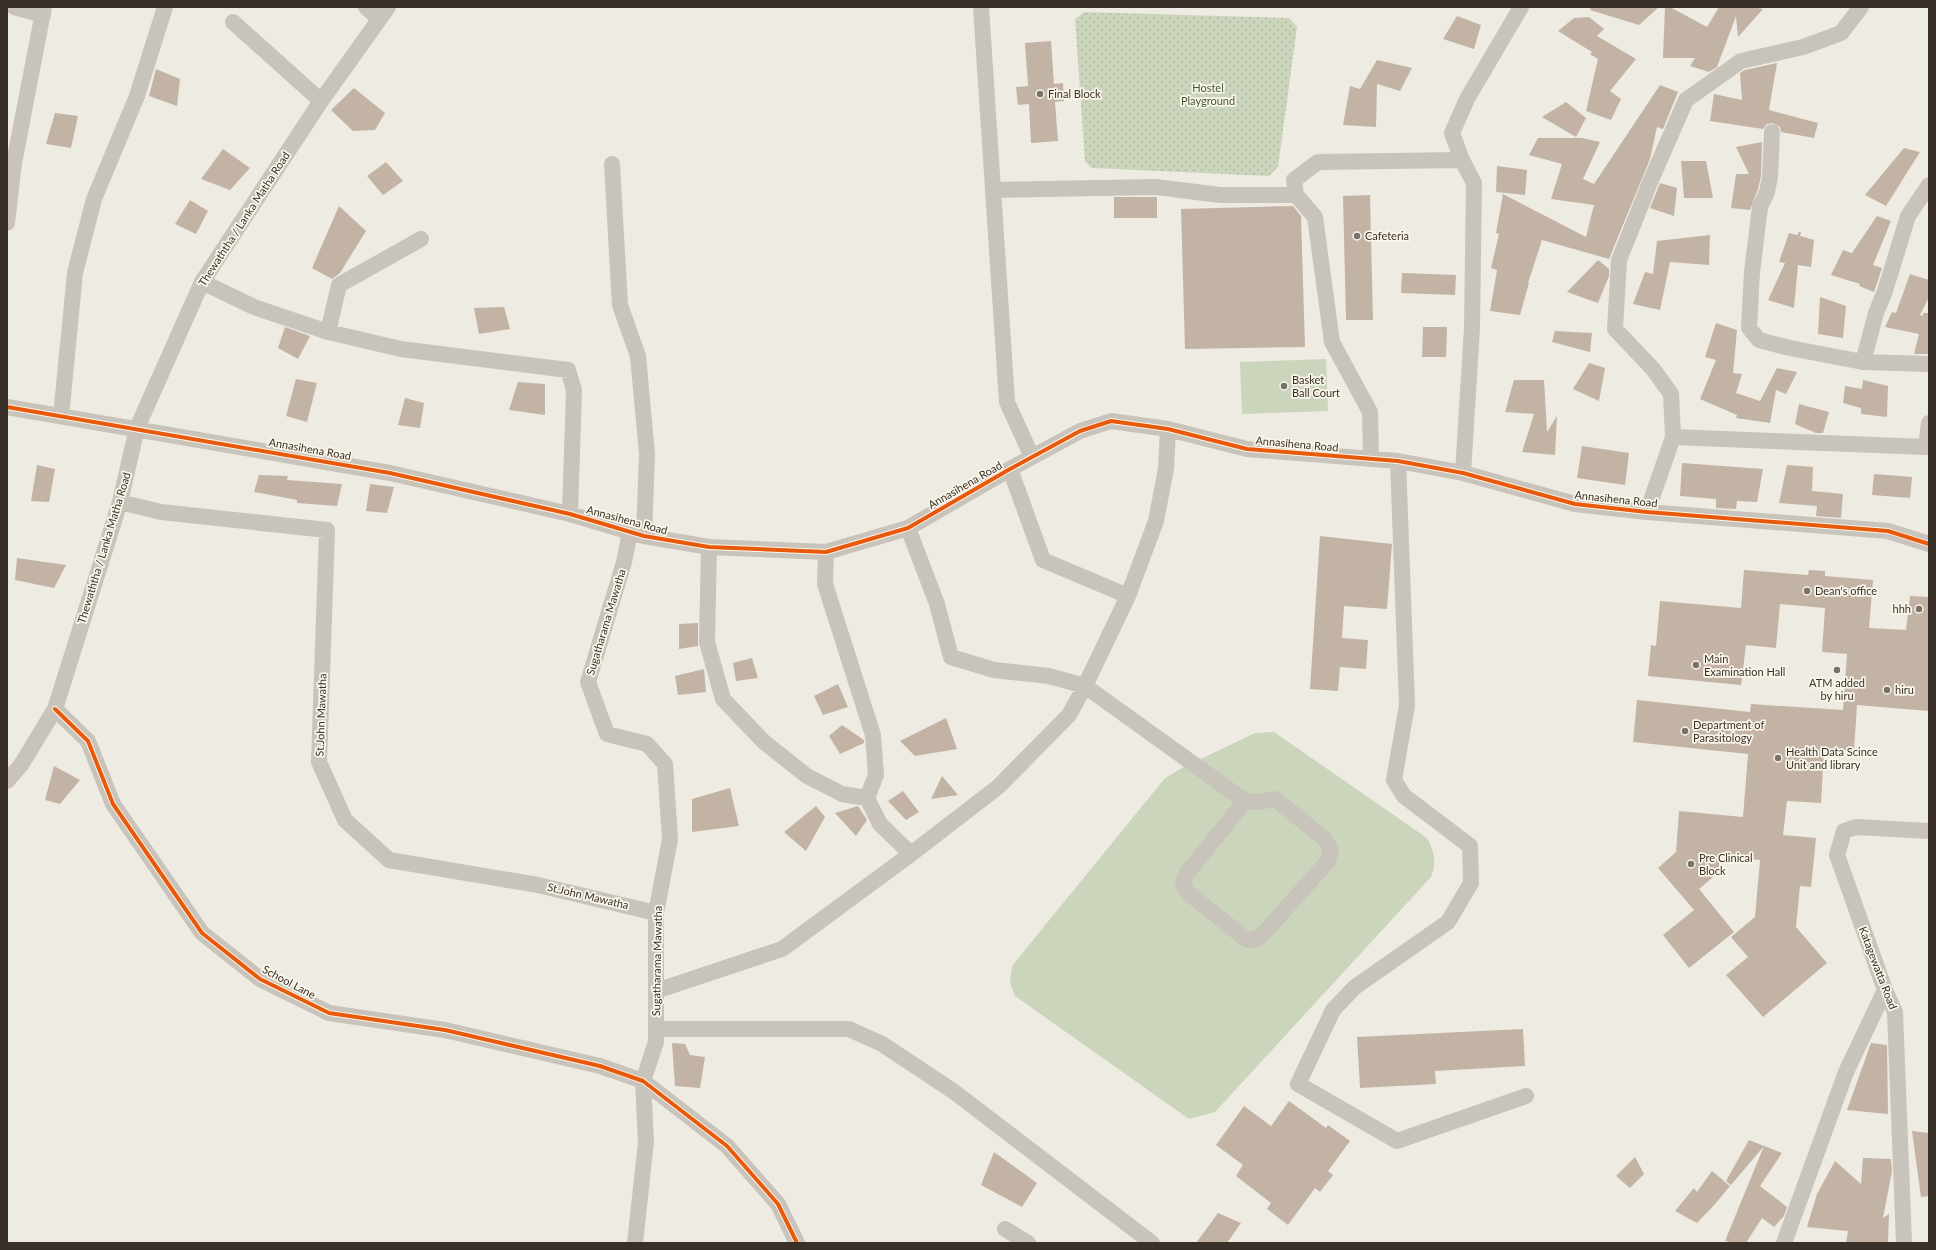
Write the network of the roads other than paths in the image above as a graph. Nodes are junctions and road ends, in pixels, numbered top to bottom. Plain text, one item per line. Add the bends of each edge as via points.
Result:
1 (14, 7) edge
2 (165, 7) edge
3 (366, 7) edge
4 (981, 7) edge
5 (1521, 7) edge
6 (1861, 7) edge
7 (44, 11) edge
8 (384, 13) edge
9 (233, 22) dead end
10 (321, 101) junction
11 (1772, 132) dead end
12 (1462, 160) junction
13 (612, 164) dead end
14 (1929, 185) edge
15 (993, 190) junction
16 (1296, 195) junction
17 (7, 223) edge
18 (421, 239) dead end
19 (202, 282) junction
20 (328, 332) junction
21 (1863, 362) junction
22 (1929, 364) edge
23 (8, 410) edge
24 (61, 416) junction
25 (1929, 423) edge
26 (138, 428) junction
27 (1168, 429) junction
28 (1674, 438) junction
29 (1928, 447) edge
30 (1032, 457) junction
31 (1371, 459) junction
32 (1398, 461) junction
33 (1010, 469) junction
34 (1463, 473) junction
35 (120, 502) junction
36 (1647, 512) junction
37 (570, 514) junction
38 (908, 528) junction
39 (637, 534) junction
40 (1929, 544) edge
41 (709, 547) junction
42 (826, 552) junction
43 (1128, 596) junction
44 (1085, 686) junction
45 (55, 709) junction
46 (7, 781) edge
47 (867, 798) junction
48 (1245, 801) junction
49 (1929, 831) edge
50 (911, 854) junction
51 (656, 912) junction
52 (656, 990) junction
53 (1885, 990) junction
54 (656, 1029) junction
55 (643, 1081) junction
56 (1526, 1096) dead end
57 (1005, 1229) dead end
58 (635, 1243) edge
59 (798, 1243) edge
60 (1028, 1243) edge
61 (1152, 1243) edge
62 (1784, 1243) edge
63 (1904, 1243) edge

1 - 7 street
2 - 24 street via 137,96 94,199 75,273
3 - 8 street
4 - 15 street
5 - 12 street via 1470,93 1452,133
6 - 28 street via 1841,33 1803,47 1740,61 1686,100 1619,260 1615,329 1653,369 1671,394
7 - 17 street via 14,163
8 - 10 street, Thewaththa / Lanka Matha Road
9 - 10 street
10 - 19 street, Thewaththa / Lanka Matha Road
11 - 21 street via 1770,177 1760,207 1752,272 1749,328 1759,340
12 - 16 street via 1318,162 1294,180
12 - 34 street via 1474,183 1472,328
13 - 39 street via 620,305 638,356 647,454
14 - 21 street via 1908,216 1876,313
15 - 16 street via 1156,187 1220,195
15 - 30 street via 1007,402
16 - 31 street via 1315,217 1332,342 1370,412
18 - 20 street via 339,285
19 - 20 street via 254,307
19 - 26 street, Thewaththa / Lanka Matha Road
20 - 37 street via 401,349 568,370 574,390
21 - 22 street
23 - 24 street, Annasihena Road
24 - 26 street, Annasihena Road
25 - 29 street
26 - 35 street, Thewaththa / Lanka Matha Road
26 - 37 street, Annasihena Road via 390,473
27 - 30 street, Annasihena Road via 1111,421 1080,431
27 - 31 street, Annasihena Road via 1247,449
27 - 43 street via 1166,469 1156,521
28 - 29 street
28 - 36 street
30 - 33 street, Annasihena Road
31 - 32 street, Annasihena Road
32 - 34 street, Annasihena Road
32 - 56 street via 1407,705 1394,780 1404,796 1470,846 1471,883 1448,922 1355,987 1333,1010 1298,1084 1397,1141
33 - 38 street, Annasihena Road
33 - 43 street via 1043,560
34 - 36 street, Annasihena Road via 1575,504
35 - 45 street, Thewaththa / Lanka Matha Road
35 - 51 street, St.John Mawatha via 161,512 327,530 319,762 345,820 389,860 538,885
36 - 40 street, Annasihena Road via 1888,531
37 - 39 street, Annasihena Road
38 - 42 street, Annasihena Road
38 - 44 street via 937,604 951,657 994,670 1049,676
39 - 41 street, Annasihena Road
39 - 51 street, Sugatharama Mawatha via 624,562 588,682 608,734 647,744 665,764 670,839
41 - 42 street, Annasihena Road
41 - 47 street via 707,642 723,699 764,742 807,776 842,794
42 - 47 street via 825,584 873,735 876,775
43 - 44 street
44 - 48 street
44 - 50 street via 1069,715 998,787
45 - 46 street, Thewaththa / Lanka Matha Road via 21,765
45 - 55 street, School Lane via 88,741 113,804 202,933 260,979 329,1013 445,1030 600,1066
47 - 50 street via 880,824
48 - 48 street via 1187,873 1183,882 1187,892 1247,940 1256,939 1264,933 1328,861 1331,850 1325,839 1275,799
49 - 53 street, Katagewatta Road via 1856,827 1844,831 1837,855
50 - 52 street via 782,949
51 - 52 street, Sugatharama Mawatha
52 - 54 street, Sugatharama Mawatha
53 - 62 street via 1846,1072
53 - 63 street, Katagewatta Road via 1895,1012
54 - 55 street, Sugatharama Mawatha via 656,1042
54 - 61 street via 849,1029 882,1044 953,1091
55 - 58 street, Sugatharama Mawatha via 646,1142
55 - 59 street, School Lane via 727,1146 778,1204
57 - 60 street

